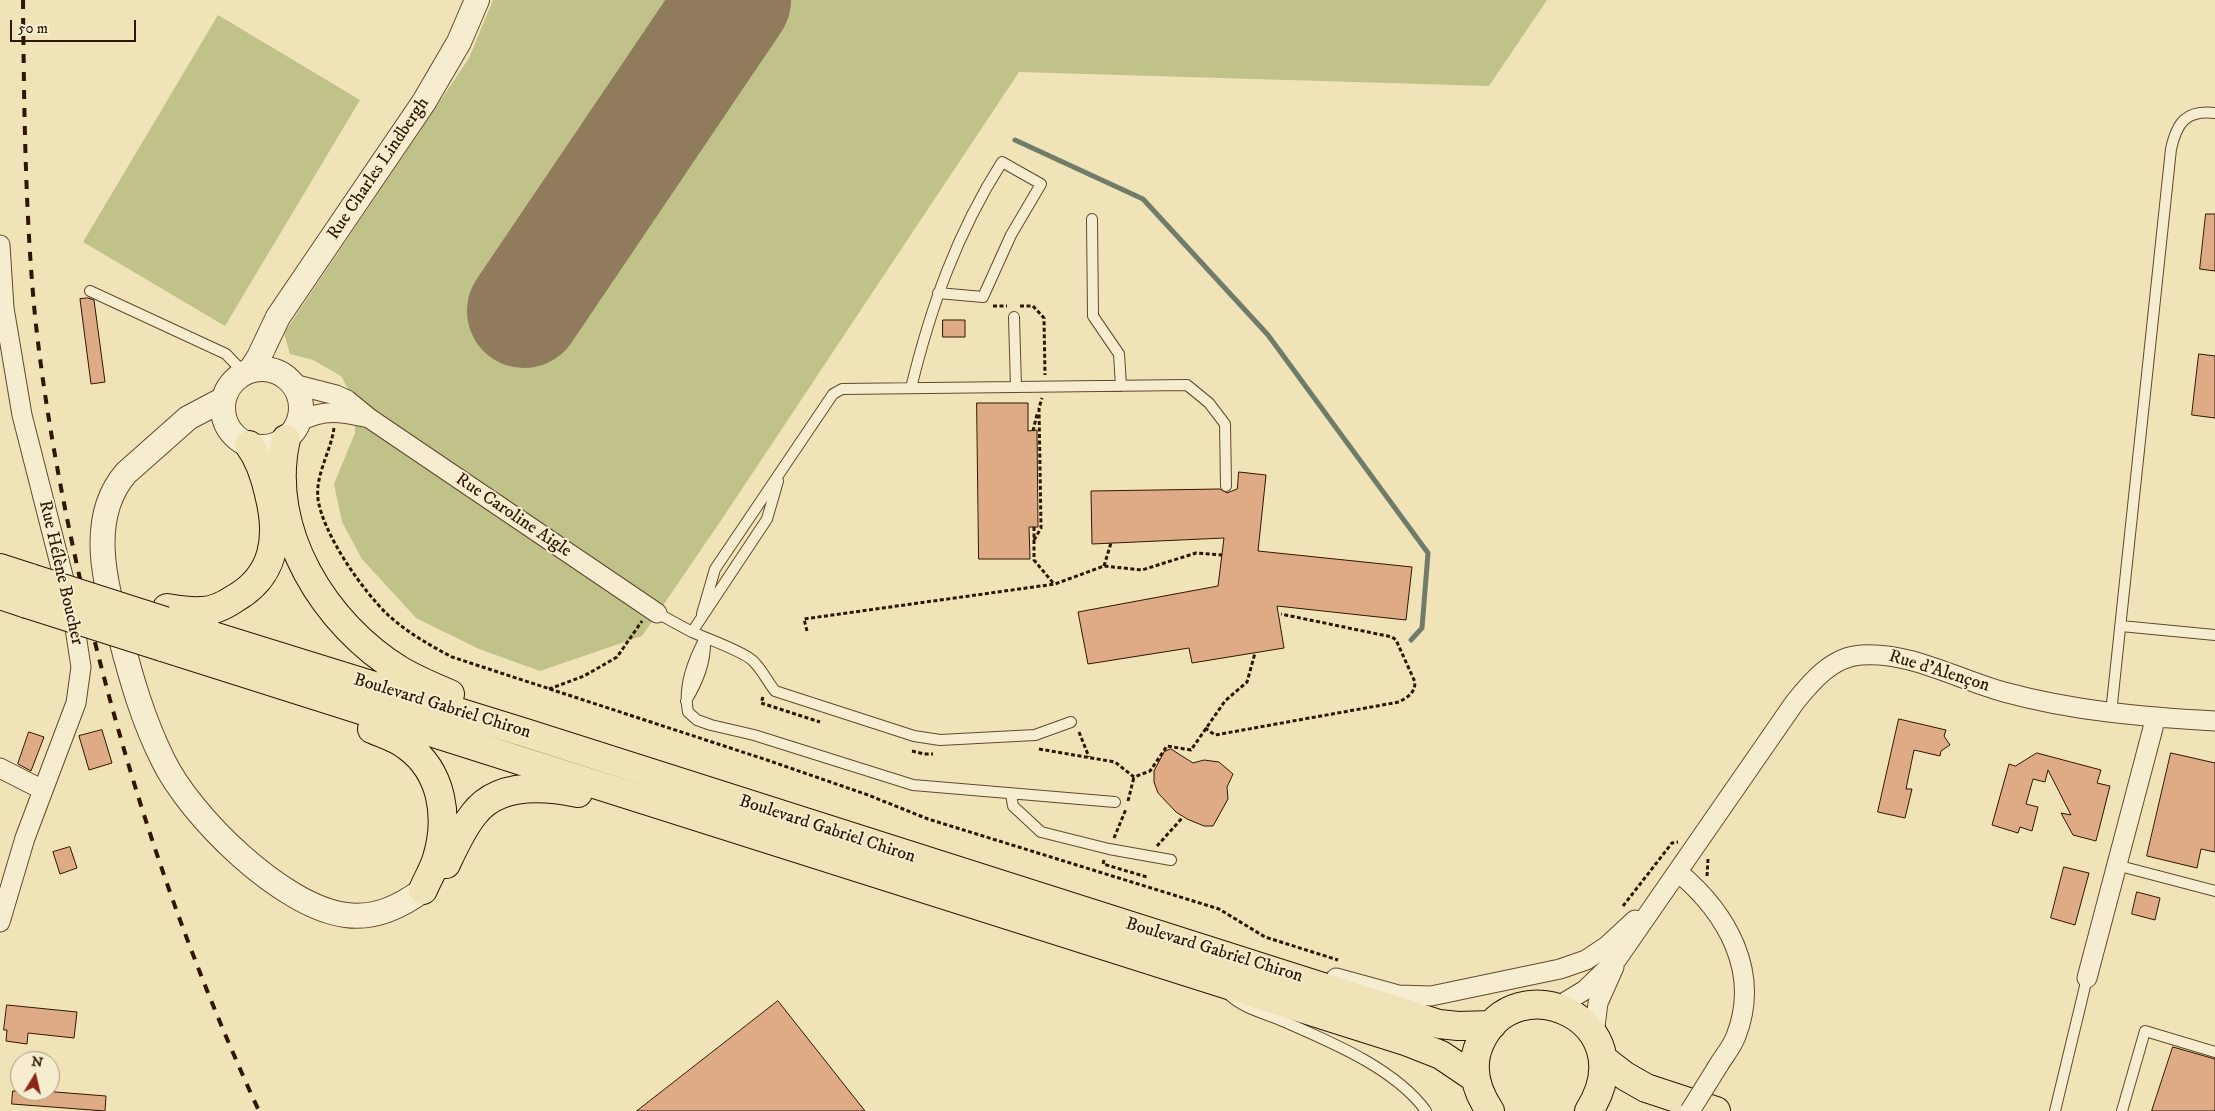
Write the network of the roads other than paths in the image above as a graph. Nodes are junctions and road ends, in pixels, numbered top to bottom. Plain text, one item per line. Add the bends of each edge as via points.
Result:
1 (477, 0) edge
2 (2215, 113) edge
3 (1092, 219) dead end
4 (0, 245) edge
5 (90, 291) dead end
6 (938, 293) junction
7 (1014, 317) dead end
8 (271, 332) junction
9 (247, 372) junction
10 (287, 379) junction
11 (1121, 386) junction
12 (1016, 387) junction
13 (911, 388) junction
14 (224, 399) junction
15 (369, 418) junction
16 (228, 427) junction
17 (292, 430) junction
18 (173, 432) junction
19 (249, 445) junction
20 (780, 473) junction
21 (1226, 486) dead end
22 (0, 568) edge
23 (29, 591) junction
24 (0, 595) edge
25 (654, 611) joint
26 (702, 614) junction
27 (165, 625) junction
28 (2121, 626) junction
29 (692, 632) junction
30 (2215, 635) edge
31 (705, 638) junction
32 (208, 662) junction
33 (2111, 713) junction
34 (2154, 717) junction
35 (2215, 721) edge
36 (1071, 722) road end
37 (526, 733) junction
38 (0, 768) edge
39 (43, 790) junction
40 (1011, 794) junction
41 (1114, 802) dead end
42 (658, 805) junction
43 (1171, 860) dead end
44 (2116, 865) junction
45 (1678, 872) junction
46 (6, 879) edge
47 (422, 890) junction
48 (2215, 891) edge
49 (1649, 912) junction
50 (0, 922) edge
51 (1617, 959) junction
52 (1292, 976) junction
53 (2087, 978) joint
54 (1214, 980) junction
55 (1558, 1007) junction
56 (1492, 1025) junction
57 (1598, 1046) junction
58 (2215, 1052) edge
59 (1475, 1078) junction
60 (1426, 1111) edge
61 (1490, 1111) edge
62 (1589, 1111) edge
63 (1596, 1111) edge
64 (1690, 1111) edge
65 (1716, 1111) edge
66 (2055, 1111) edge
67 (2122, 1111) edge

1 - 8 street, Rue Charles Lindbergh via 459,42 424,102
2 - 28 lane via 2197,112 2186,118 2175,132 2171,149
3 - 11 lane via 1093,316 1119,354
4 - 39 street, Rue Hélène Boucher via 4,308 22,415 73,615 81,667 76,703
5 - 9 lane via 226,354
6 - 6 lane via 983,297 1011,235 1041,184 1002,162 978,199
6 - 13 lane
7 - 12 lane
8 - 9 street, Rue Charles Lindbergh
8 - 10 street via 272,346
9 - 10 street via 271,370
9 - 14 street via 228,388
10 - 15 street, Rue Caroline Aigle via 342,398
10 - 17 street via 301,402
11 - 12 lane
11 - 21 lane via 1187,385 1209,404 1225,424
12 - 13 lane
13 - 20 lane via 842,389 833,394
14 - 16 street via 223,413
14 - 18 street via 188,418
15 - 17 street, Rue Caroline Aigle via 336,411 318,414
15 - 25 street, Rue Caroline Aigle
16 - 18 street via 210,424
16 - 19 street
17 - 19 street via 275,445
17 - 37 main road via 282,483 290,530 297,553 327,602 352,631 400,670 421,682 510,718
18 - 47 street via 118,482 105,517 102,554 113,612 138,702 163,760 197,812 232,847 267,877 323,910 346,915 373,915 403,904
19 - 27 main road via 263,469 275,524 272,555 248,591 228,603
20 - 26 lane via 715,569
20 - 26 lane via 767,519
22 - 23 main road
23 - 24 main road
23 - 27 main road, bridge
25 - 29 lane
26 - 29 lane
27 - 32 main road, Boulevard Gabriel Chiron
27 - 37 main road, Boulevard Gabriel Chiron
28 - 30 lane
28 - 33 lane
29 - 31 lane
31 - 36 lane via 750,658 775,691 914,736 940,740 1028,736
31 - 40 lane via 706,655 697,683 686,701 688,712 698,720 913,785
32 - 42 main road, Boulevard Gabriel Chiron
32 - 47 main road via 258,688 373,729 407,746 435,780 442,800 443,832 437,859
33 - 34 street, Rue d’Alençon
33 - 45 street, Rue d’Alençon via 2002,692 1880,654 1859,655 1842,661 1815,678 1800,696
34 - 35 street, Rue d’Alençon
34 - 44 street
37 - 52 main road, Boulevard Gabriel Chiron
38 - 39 street
39 - 46 street, Rue Hélène Boucher
40 - 41 lane
40 - 43 lane via 1013,806 1041,832
42 - 47 main road via 622,803 557,789 528,787 510,791 475,812 445,865
42 - 54 main road, Boulevard Gabriel Chiron
44 - 48 lane
44 - 53 street
45 - 49 street, Rue d’Alençon
45 - 64 street, bridge via 1722,921 1740,955 1744,980 1741,1020 1735,1038
46 - 50 street, Rue Hélène Boucher
49 - 51 street, Rue d’Alençon
49 - 52 street via 1630,923 1607,946 1586,960 1560,969 1431,996 1398,995 1322,974
51 - 55 street via 1585,990
51 - 57 street via 1598,1003
52 - 56 main road, Boulevard Gabriel Chiron via 1439,1024
53 - 66 lane
54 - 59 main road, Boulevard Gabriel Chiron via 1408,1042 1441,1055
54 - 60 lane via 1237,1003 1325,1041 1396,1080
55 - 56 main road via 1522,1006 1506,1013
55 - 57 main road via 1578,1018
56 - 59 main road via 1477,1049
57 - 62 main road via 1604,1077 1599,1095
57 - 65 main road via 1624,1076 1646,1088
58 - 67 lane via 2145,1031
59 - 61 main road via 1480,1096
62 - 63 main road

